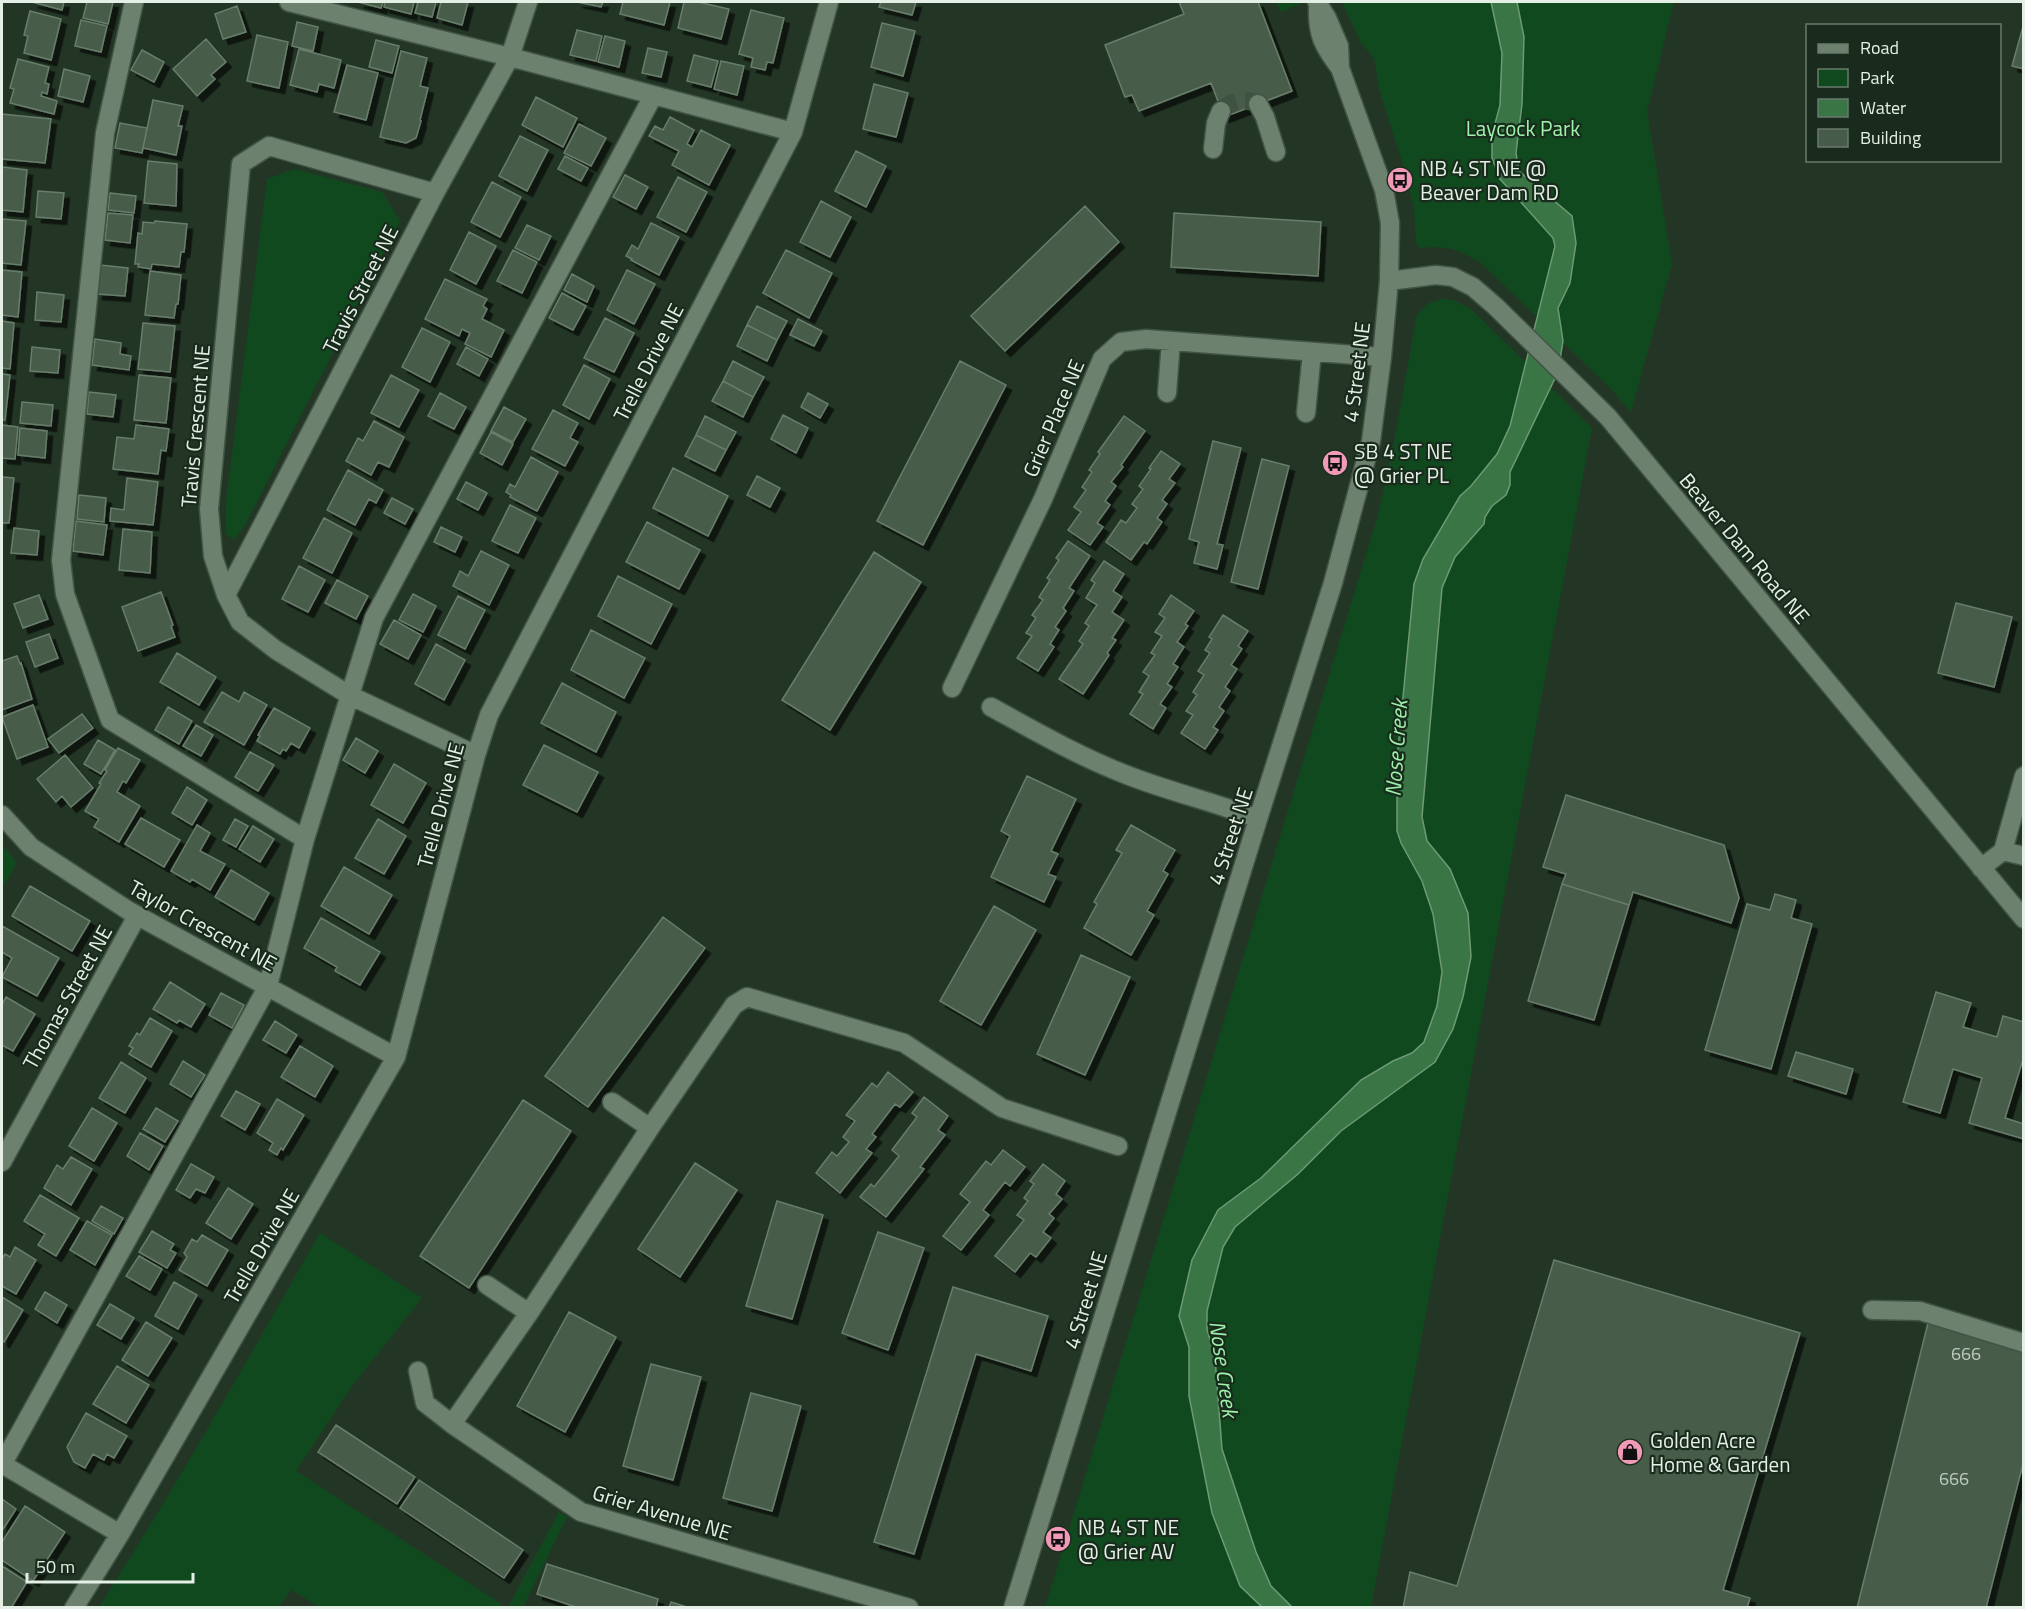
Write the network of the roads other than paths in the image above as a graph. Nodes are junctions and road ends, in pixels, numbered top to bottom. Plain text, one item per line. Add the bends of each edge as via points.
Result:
1 (134, 2) edge
2 (289, 2) edge
3 (528, 2) edge
4 (829, 2) edge
5 (1317, 2) edge
6 (510, 57) junction
7 (653, 96) junction
8 (1258, 104) dead end
9 (1221, 111) dead end
10 (793, 132) junction
11 (1213, 149) dead end
12 (1276, 152) dead end
13 (435, 193) junction
14 (1389, 281) junction
15 (1171, 341) junction
16 (1312, 352) junction
17 (1382, 357) junction
18 (1167, 393) dead end
19 (1306, 413) dead end
20 (226, 596) junction
21 (952, 688) dead end
22 (349, 695) junction
23 (991, 708) dead end
24 (476, 755) junction
25 (2024, 776) edge
26 (2, 815) edge
27 (1258, 819) junction
28 (305, 839) junction
29 (2003, 850) junction
30 (2024, 856) edge
31 (1981, 868) junction
32 (137, 916) junction
33 (2024, 919) edge
34 (267, 986) junction
35 (396, 1057) junction
36 (612, 1102) dead end
37 (650, 1128) junction
38 (1118, 1146) dead end
39 (2, 1162) edge
40 (487, 1285) dead end
41 (1872, 1310) dead end
42 (529, 1313) junction
43 (2024, 1343) edge
44 (418, 1371) dead end
45 (452, 1424) junction
46 (2, 1464) edge
47 (120, 1534) junction
48 (74, 1608) edge
49 (909, 1608) edge
50 (1012, 1608) edge

1 - 28 street via 105,134 61,560 65,594 110,720
2 - 6 street
3 - 6 street, Travis Street NE
4 - 10 street, Trelle Drive NE
5 - 14 street, 4 Street NE via 1339,46 1340,68 1384,190 1390,223
6 - 7 street
6 - 13 street, Travis Street NE
7 - 10 street
7 - 22 street via 374,618
8 - 12 street
9 - 11 street
10 - 24 street, Trelle Drive NE via 489,715
13 - 20 street, Travis Street NE
13 - 20 street, Travis Crescent NE via 268,146 241,164 209,509 213,556
14 - 17 street, 4 Street NE
14 - 31 street, Beaver Dam Road NE via 1436,275 1473,286 1608,417
15 - 16 street, Grier Place NE
15 - 18 street
15 - 21 street, Grier Place NE via 1121,342 1102,359 1043,499
16 - 17 street, Grier Place NE
16 - 19 street
17 - 27 street, 4 Street NE via 1371,441 1352,516
20 - 22 street, Travis Crescent NE via 240,622 276,650
22 - 24 street, Travis Crescent NE
22 - 28 street
23 - 27 street via 1128,776
24 - 35 street, Trelle Drive NE
25 - 29 street
26 - 32 street, Taylor Crescent NE via 31,847
27 - 50 street, 4 Street NE
28 - 34 street
29 - 30 street
29 - 31 street
31 - 33 street, Beaver Dam Road NE
32 - 34 street, Taylor Crescent NE
32 - 39 street, Thomas Street NE
34 - 35 street, Taylor Crescent NE
34 - 46 street
35 - 47 street, Trelle Drive NE
36 - 37 street
37 - 38 street via 734,1005 747,997 904,1042 1002,1108
37 - 42 street
40 - 42 street
41 - 43 street via 1920,1311
42 - 45 street
44 - 45 street, Grier Avenue NE via 425,1403
45 - 49 street, Grier Avenue NE via 581,1512
46 - 47 street
47 - 48 street, Trelle Drive NE

